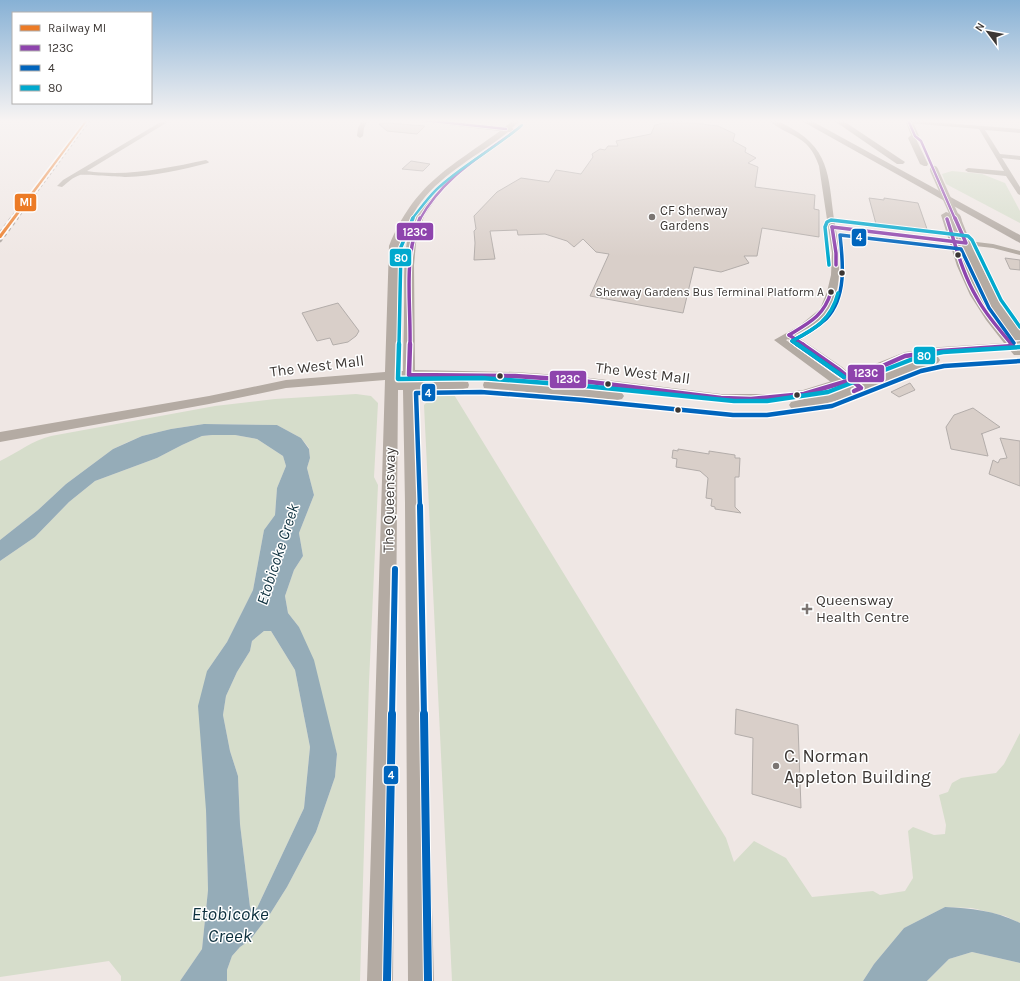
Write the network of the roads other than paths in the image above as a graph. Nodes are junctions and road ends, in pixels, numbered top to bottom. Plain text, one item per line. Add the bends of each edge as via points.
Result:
1 (91, 166) edge
2 (187, 166) edge
3 (460, 166) edge
4 (461, 166) edge
5 (822, 166) edge
6 (880, 166) edge
7 (887, 166) edge
8 (904, 166) edge
9 (906, 166) edge
10 (925, 166) edge
11 (932, 166) edge
12 (1004, 166) edge
13 (912, 170) junction
14 (968, 170) dead end
15 (80, 172) junction
16 (1009, 174) junction
17 (60, 186) dead end
18 (926, 187) junction
19 (1019, 189) edge
20 (832, 227) junction
21 (1020, 229) edge
22 (1020, 240) edge
23 (954, 241) junction
24 (966, 242) junction
25 (1020, 253) edge
26 (789, 335) junction
27 (1019, 347) edge
28 (400, 380) junction
29 (851, 386) junction
30 (0, 437) edge
31 (380, 981) edge
32 (420, 981) edge

1 - 15 street
2 - 15 street via 131,174 102,175
3 - 28 main road, The Queensway via 432,184 422,194 406,216 394,246
4 - 28 main road, The Queensway via 431,198 417,220 412,234 409,273 410,320
5 - 20 street
6 - 18 highway
7 - 18 highway
8 - 13 highway
9 - 13 highway
10 - 23 main road
11 - 24 main road, bridge
12 - 16 street
13 - 21 highway
14 - 16 street
15 - 17 street
16 - 19 street
18 - 22 highway
20 - 23 street
20 - 26 street via 836,265 828,304 822,312
23 - 24 street
23 - 27 main road via 976,296 985,311
24 - 25 street
24 - 27 main road via 995,304
26 - 29 street
26 - 29 street via 779,340
27 - 29 main road, The West Mall via 919,364
28 - 29 main road, The West Mall via 526,388 734,408 767,408 830,399
28 - 30 main road, The West Mall via 209,400
28 - 31 main road, The Queensway
28 - 32 main road, The Queensway via 413,503

